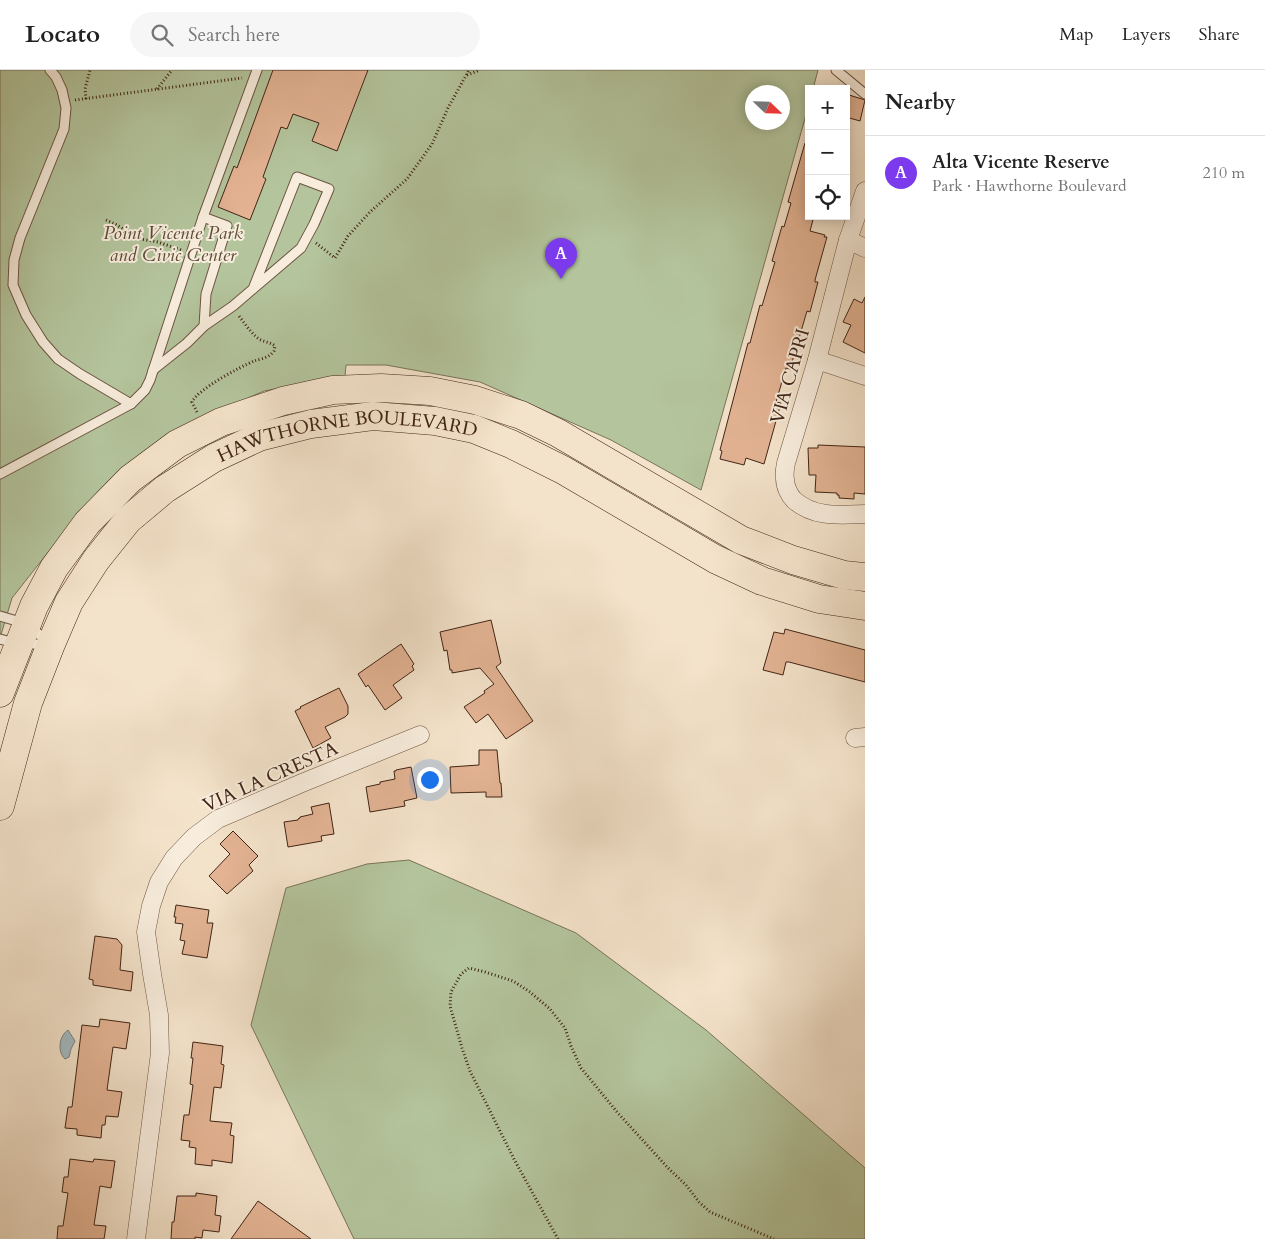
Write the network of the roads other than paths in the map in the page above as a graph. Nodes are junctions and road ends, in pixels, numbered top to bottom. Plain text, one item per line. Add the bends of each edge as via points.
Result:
1 (50, 70) edge
2 (836, 70) edge
3 (256, 73) edge
4 (865, 94) edge
5 (865, 191) edge
6 (203, 217) junction
7 (848, 240) junction
8 (865, 248) edge
9 (253, 289) junction
10 (204, 326) junction
11 (817, 360) junction
12 (153, 371) junction
13 (865, 376) edge
14 (131, 404) junction
15 (0, 474) edge
16 (865, 514) edge
17 (865, 577) edge
18 (865, 606) edge
19 (0, 616) edge
20 (15, 636) edge
21 (51, 644) junction
22 (0, 693) edge
23 (420, 735) dead end
24 (0, 806) edge
25 (136, 1239) edge

1 - 14 lane via 62,90 66,108 64,129 20,238 14,260 13,285 26,315 58,359
2 - 4 lane
3 - 6 lane
5 - 7 street, VIA CAPRI
6 - 10 lane via 227,226 206,294
6 - 12 lane
7 - 8 street
7 - 11 street, VIA CAPRI
9 - 9 lane via 302,248 328,189 297,177
9 - 10 lane
10 - 12 lane
11 - 13 street
11 - 16 street, VIA CAPRI via 784,479 790,495 799,505 813,512
12 - 14 lane via 145,390
14 - 15 lane
17 - 20 main road, HAWTHORNE BOULEVARD via 844,575 793,560 741,540 558,433 521,415 475,400 430,391 333,390 283,401 221,422 177,444 130,479 87,523 54,568
18 - 21 main road, HAWTHORNE BOULEVARD via 819,599 762,581 715,560 563,470 474,429 435,421 372,416 311,424 259,437 214,458 165,489 128,520 96,560 69,602
19 - 20 lane
20 - 21 lane
20 - 21 lane
20 - 22 main road, HAWTHORNE BOULEVARD
21 - 24 main road, HAWTHORNE BOULEVARD via 28,703
23 - 25 street, VIA LA CRESTA via 218,820 194,837 174,858 159,882 146,932 160,1015 160,1052

